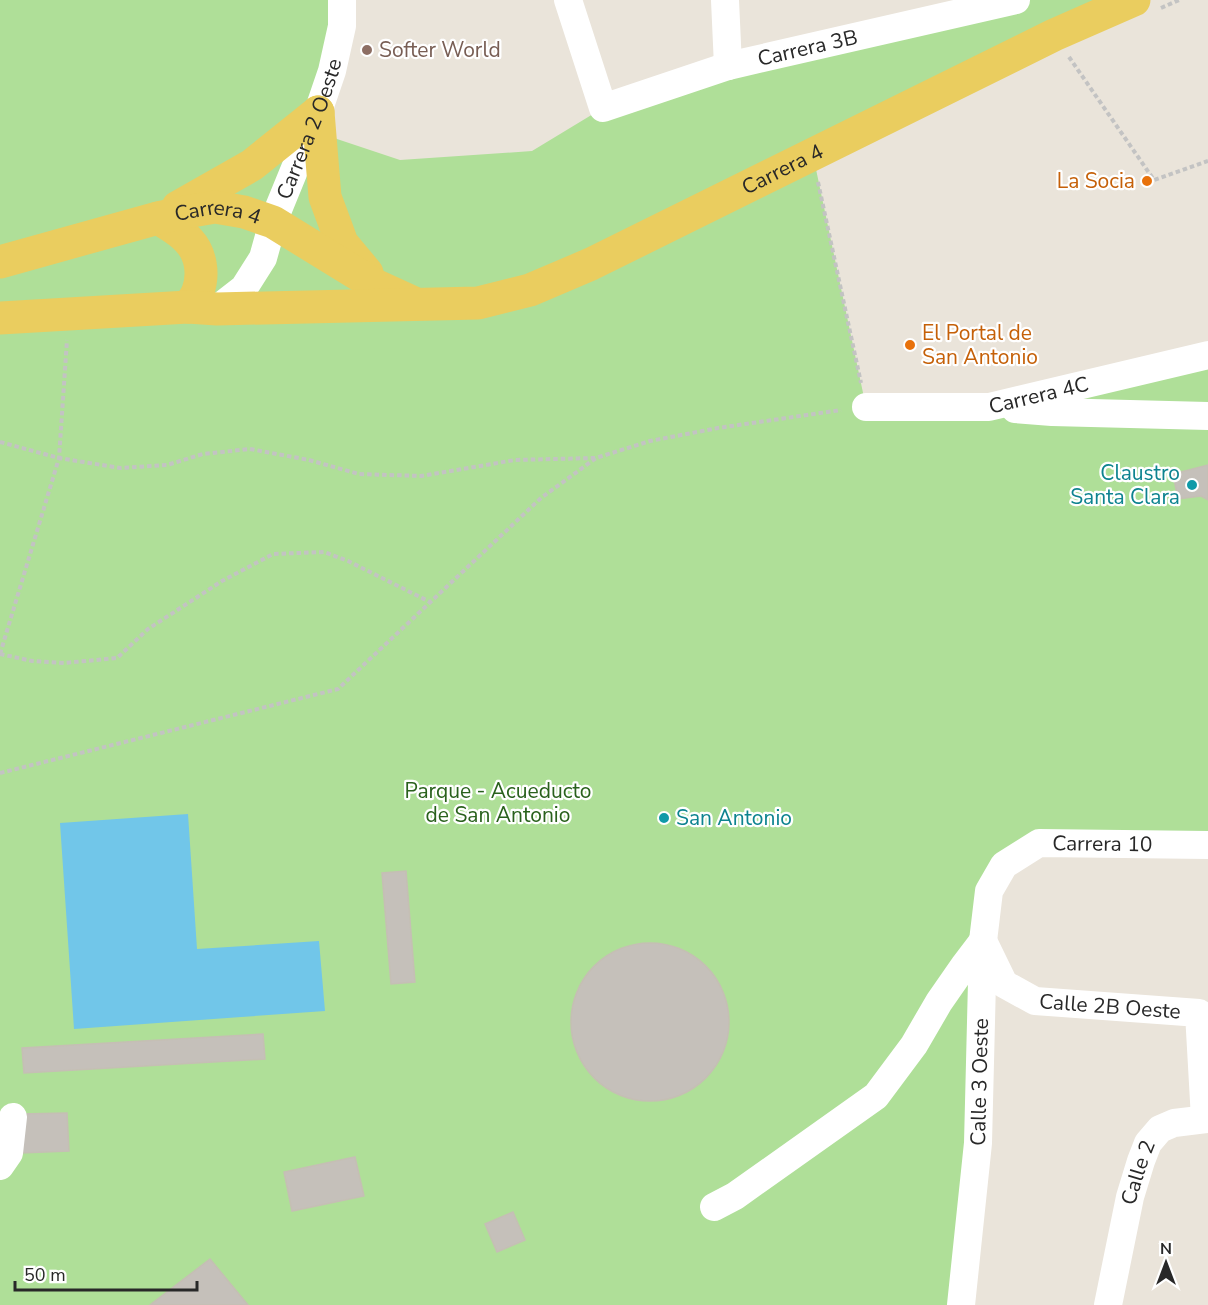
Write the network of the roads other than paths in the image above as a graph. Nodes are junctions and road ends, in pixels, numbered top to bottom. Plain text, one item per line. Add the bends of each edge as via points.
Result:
1 (342, 0) edge
2 (568, 0) edge
3 (725, 0) edge
4 (1013, 0) edge
5 (1134, 0) edge
6 (728, 66) junction
7 (318, 112) junction
8 (158, 218) junction
9 (273, 222) junction
10 (0, 262) edge
11 (377, 286) junction
12 (420, 305) junction
13 (203, 308) junction
14 (0, 318) edge
15 (1208, 355) edge
16 (866, 406) road end
17 (989, 406) junction
18 (1208, 416) edge
19 (1208, 845) edge
20 (1004, 865) joint
21 (983, 941) junction
22 (13, 1117) dead end
23 (1207, 1119) edge
24 (0, 1166) edge
25 (714, 1207) dead end
26 (961, 1305) edge
27 (1108, 1305) edge

1 - 7 street, Carrera 2 Oeste via 342,26
2 - 6 street, Carrera 3B via 603,108
3 - 6 street
4 - 6 street, Carrera 3B
5 - 12 main road, Carrera 4 via 1054,35 591,264 530,290 478,303
7 - 8 main road via 252,165
7 - 9 street, Carrera 2 Oeste
7 - 11 main road via 325,197 342,243
8 - 9 main road, Carrera 4 via 215,207
8 - 10 main road, Carrera 4
8 - 13 main road via 189,241 198,256 198,292
9 - 11 main road, Carrera 4
9 - 13 street, Carrera 2 Oeste via 263,258 244,288
11 - 12 main road, Carrera 4
12 - 13 main road, Carrera 4
13 - 14 main road, Carrera 4
15 - 17 street, Carrera 4C
16 - 17 street, Carrera 4C
17 - 18 street via 1052,412
19 - 20 street, Carrera 10 via 1039,843
20 - 21 street, Calle 3 Oeste via 988,891
21 - 23 street, Calle 2B Oeste via 1004,984 1035,1001 1199,1013
21 - 25 street via 876,1096
21 - 26 street, Calle 3 Oeste via 978,1143
22 - 24 street via 9,1153
23 - 27 street, Calle 2 via 1174,1123 1160,1129 1148,1143 1130,1197

